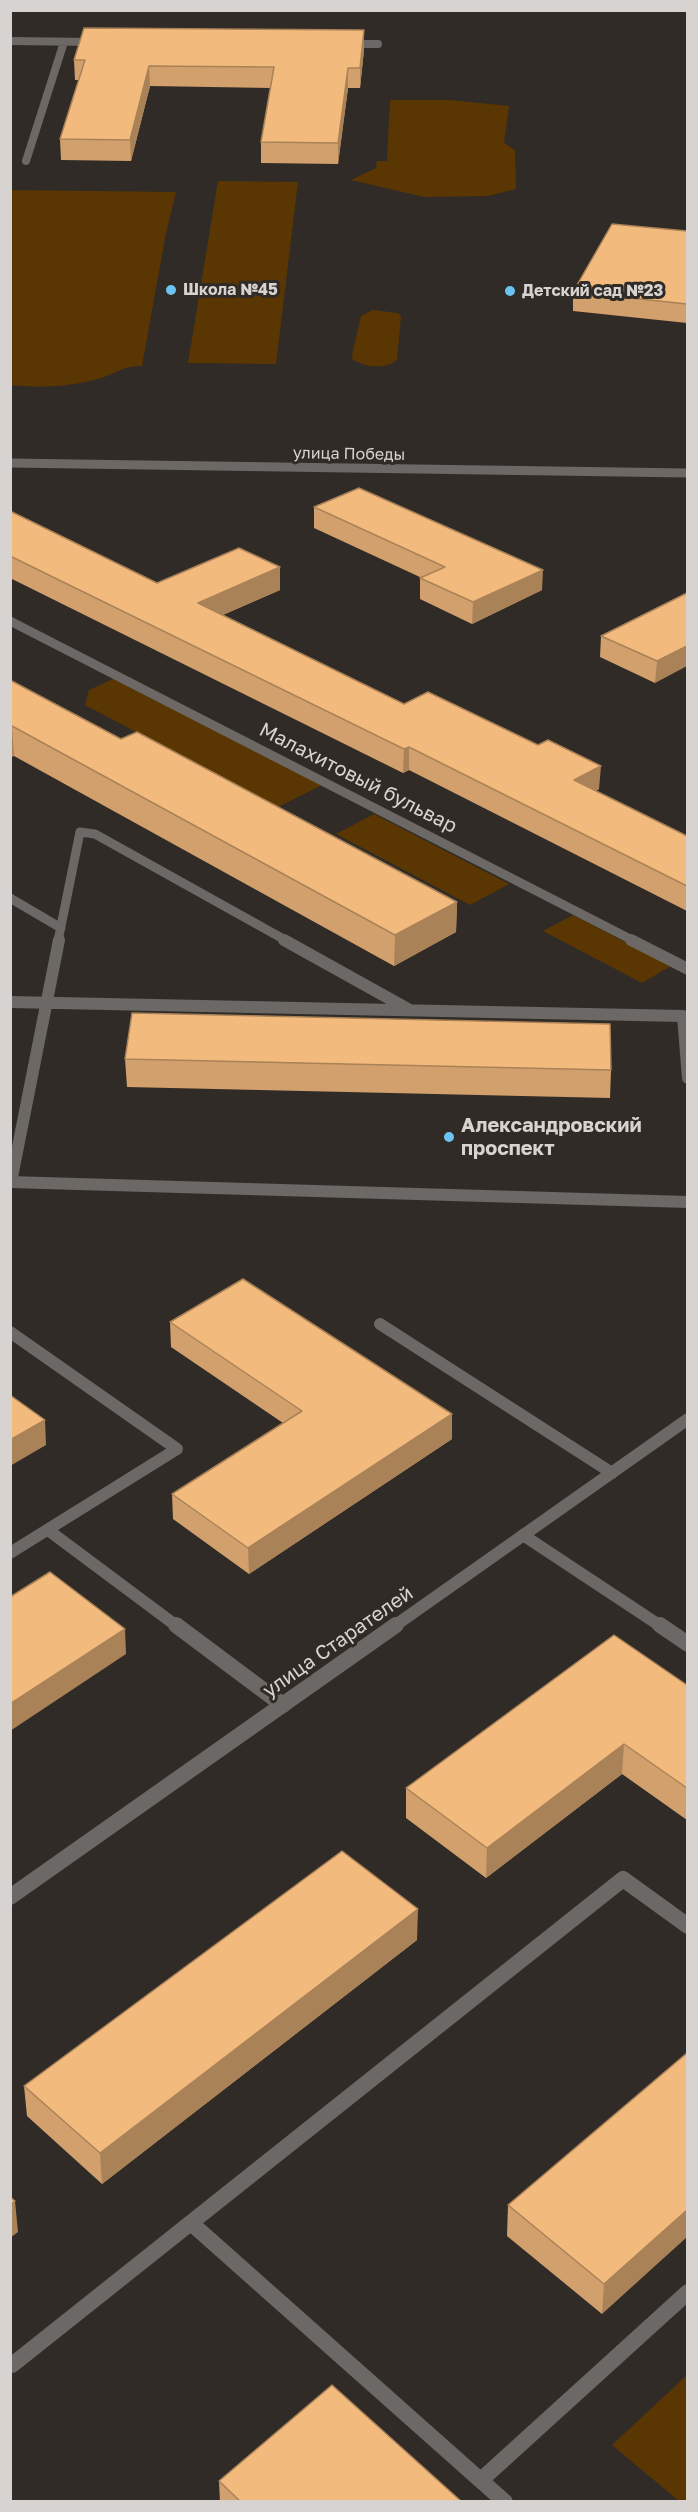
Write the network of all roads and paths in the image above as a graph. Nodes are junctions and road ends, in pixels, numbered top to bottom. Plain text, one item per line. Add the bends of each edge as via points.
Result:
1 (10, 41) edge
2 (64, 42) junction
3 (99, 42) edge
4 (343, 44) edge
5 (378, 44) dead end
6 (26, 161) dead end
7 (10, 463) edge
8 (687, 473) edge
9 (10, 621) edge
10 (10, 898) edge
11 (61, 928) junction
12 (687, 969) edge
13 (10, 1002) edge
14 (46, 1002) junction
15 (410, 1010) junction
16 (687, 1078) edge
17 (11, 1182) edge
18 (687, 1202) edge
19 (380, 1324) dead end
20 (10, 1332) edge
21 (687, 1419) edge
22 (612, 1473) junction
23 (48, 1530) junction
24 (523, 1535) junction
25 (10, 1553) edge
26 (687, 1644) edge
27 (283, 1705) junction
28 (10, 1897) edge
29 (687, 1926) edge
30 (191, 2223) junction
31 (687, 2292) edge
32 (12, 2365) edge
33 (481, 2480) junction
34 (505, 2502) edge

1 - 2 street
2 - 3 street
2 - 6 street
4 - 5 street
7 - 8 street, улица Победы
9 - 12 street, Малахитовый бульвар
10 - 11 street
11 - 14 street
11 - 15 street via 80,832 95,834
13 - 14 street
14 - 15 street
14 - 17 street
15 - 16 street via 683,1016
17 - 18 street
19 - 22 street
20 - 23 street via 177,1449
21 - 22 street, улица Старателей
22 - 24 street, улица Старателей
23 - 25 street
23 - 27 street
24 - 26 street
24 - 27 street, улица Старателей
27 - 28 street, улица Старателей
29 - 30 street via 623,1879
30 - 32 street
30 - 33 street
31 - 33 street
33 - 34 street

